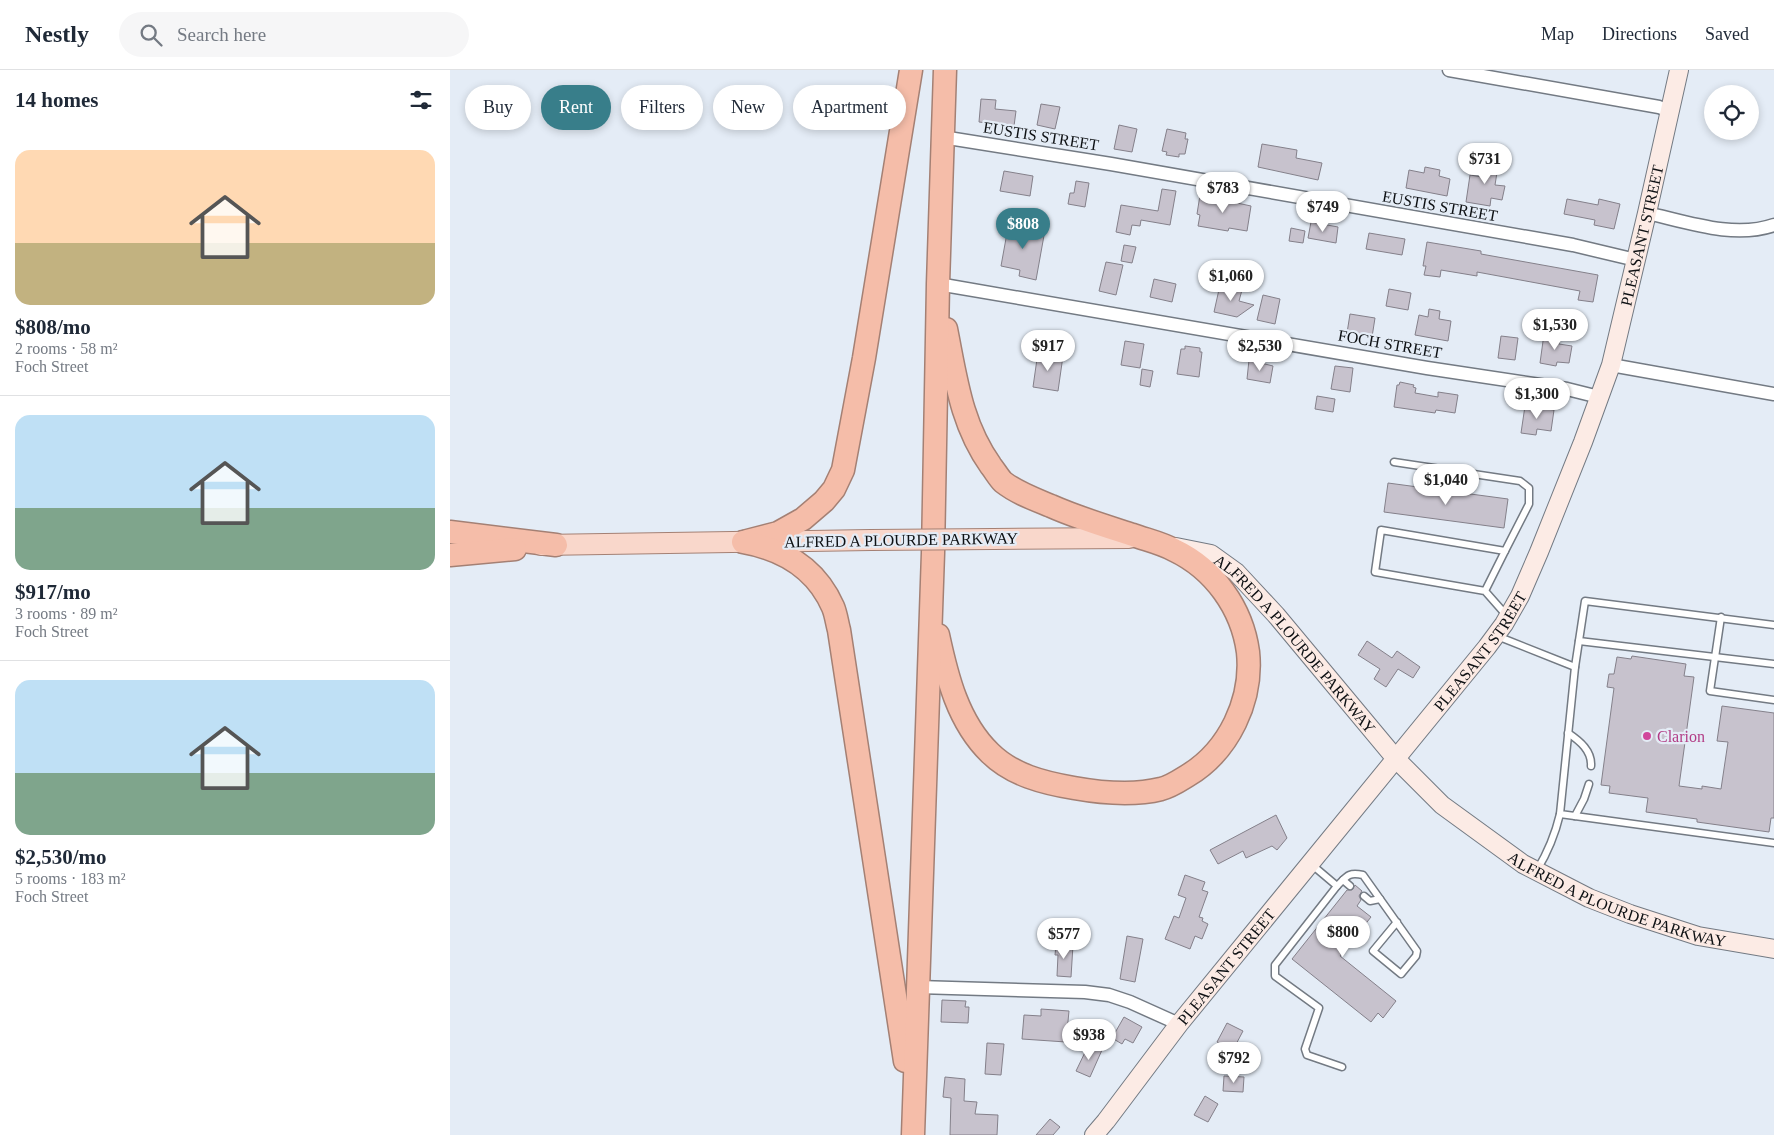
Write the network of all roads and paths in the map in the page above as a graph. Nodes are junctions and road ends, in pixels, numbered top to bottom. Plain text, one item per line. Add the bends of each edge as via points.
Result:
1 (912, 70) edge
2 (945, 70) edge
3 (1449, 70) edge
4 (1679, 70) edge
5 (1669, 111) junction
6 (942, 137) junction
7 (1647, 213) junction
8 (1774, 225) edge
9 (1636, 260) junction
10 (938, 284) junction
11 (1611, 365) junction
12 (1774, 394) edge
13 (1599, 397) junction
14 (1394, 462) dead end
15 (450, 532) edge
16 (743, 542) junction
17 (1154, 542) junction
18 (556, 545) junction
19 (450, 546) edge
20 (1505, 551) junction
21 (450, 556) edge
22 (1485, 591) junction
23 (931, 602) junction
24 (1508, 617) junction
25 (1721, 617) junction
26 (1774, 625) edge
27 (1496, 635) junction
28 (1579, 641) junction
29 (1714, 657) junction
30 (1774, 664) edge
31 (1575, 667) junction
32 (1774, 700) edge
33 (1568, 733) junction
34 (1396, 760) junction
35 (1591, 766) dead end
36 (1589, 784) dead end
37 (1560, 814) junction
38 (1575, 816) junction
39 (1774, 843) edge
40 (1311, 864) junction
41 (1537, 871) junction
42 (1343, 880) junction
43 (1337, 886) junction
44 (1350, 886) dead end
45 (1364, 896) dead end
46 (1380, 900) junction
47 (1397, 922) junction
48 (1774, 949) edge
49 (918, 987) junction
50 (1179, 1024) junction
51 (1342, 1067) dead end
52 (913, 1133) edge
53 (1094, 1135) edge

1 - 16 highway via 843,470 834,489 804,519 778,533
2 - 6 highway
3 - 5 street
4 - 5 main road, PLEASANT STREET
5 - 7 main road, PLEASANT STREET
6 - 9 street, EUSTIS STREET via 1573,245
6 - 10 highway
7 - 8 street via 1716,228 1740,230
7 - 9 main road, PLEASANT STREET
9 - 11 main road, PLEASANT STREET
10 - 13 street, FOCH STREET
10 - 17 highway via 963,409 978,448 1002,481 1024,495 1074,516
10 - 23 highway
11 - 12 street
11 - 13 main road, PLEASANT STREET
13 - 24 main road, PLEASANT STREET via 1539,552
14 - 20 lane via 1520,481 1529,488 1529,504
15 - 18 highway
16 - 17 main road, ALFRED A PLOURDE PARKWAY, bridge via 1120,537
16 - 18 main road, ALFRED A PLOURDE PARKWAY
16 - 52 highway via 779,551 800,564 820,586 833,608 882,900
17 - 23 highway via 1192,560 1224,590 1243,629 1248,661 1243,705 1229,734 1216,752 1194,772 1162,789 1133,793 1093,791 1040,782 1005,765 990,753 974,735 947,678
17 - 34 main road, ALFRED A PLOURDE PARKWAY via 1211,554 1236,572 1276,615
18 - 19 main road, ALFRED A PLOURDE PARKWAY
18 - 21 highway
20 - 22 lane
20 - 22 lane via 1381,530 1375,572
22 - 24 lane
23 - 49 highway
24 - 27 main road, PLEASANT STREET
25 - 26 lane
25 - 28 lane via 1585,601
25 - 29 lane
27 - 31 lane
27 - 34 main road, PLEASANT STREET
28 - 29 lane
28 - 31 lane
29 - 30 lane
29 - 32 lane via 1710,691
31 - 33 lane
33 - 35 lane via 1588,752
33 - 37 lane
34 - 40 main road, PLEASANT STREET
34 - 41 main road, ALFRED A PLOURDE PARKWAY via 1442,805
36 - 38 lane
37 - 38 lane
37 - 41 lane via 1555,837
38 - 39 lane
40 - 43 lane
40 - 50 main road, PLEASANT STREET
41 - 48 main road, ALFRED A PLOURDE PARKWAY via 1589,898 1664,926 1698,936
42 - 43 lane
42 - 44 lane
42 - 46 lane via 1354,873 1363,875
43 - 51 lane via 1276,965 1275,976 1319,1008 1305,1049 1307,1055
45 - 46 lane via 1370,901
46 - 47 lane
47 - 47 lane via 1373,951 1401,974 1416,956 1416,951
49 - 50 street via 1108,995
49 - 52 highway
50 - 53 main road, PLEASANT STREET

